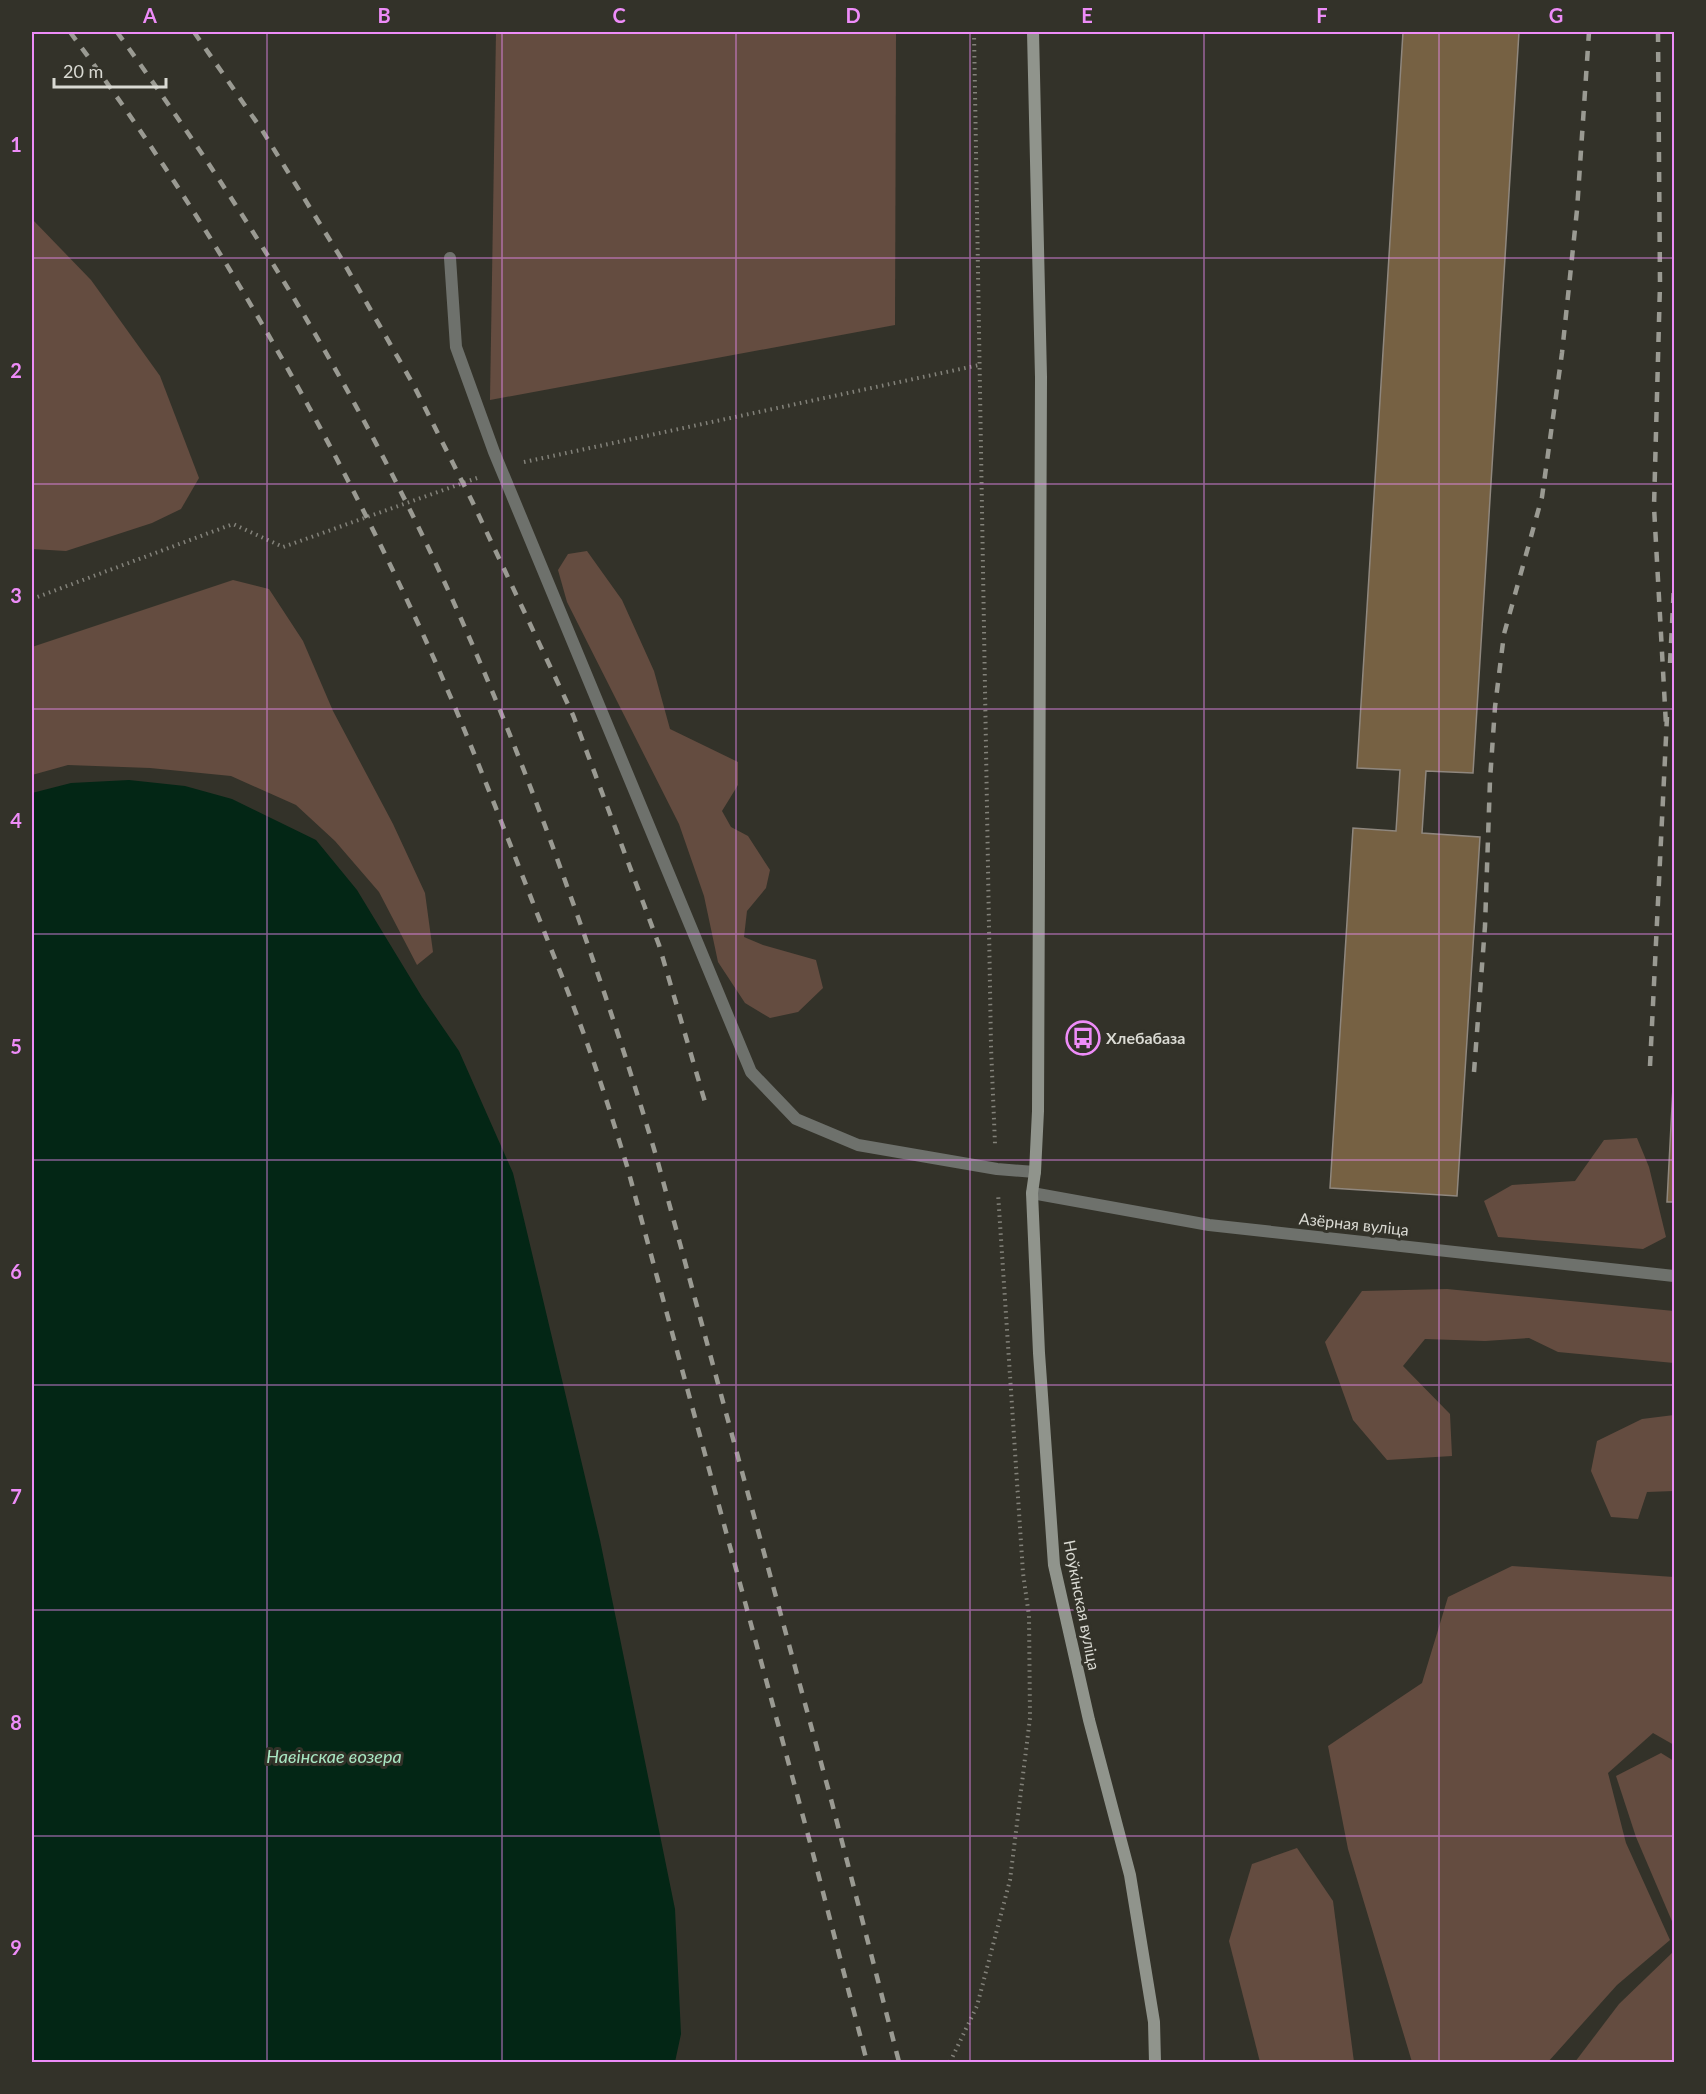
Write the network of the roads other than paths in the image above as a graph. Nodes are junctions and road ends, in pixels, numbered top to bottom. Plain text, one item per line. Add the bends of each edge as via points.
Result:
1 (1033, 32) edge
2 (450, 258) dead end
3 (1035, 1172) junction
4 (1032, 1193) junction
5 (1674, 1276) edge
6 (1155, 2062) edge

1 - 3 main road, Ноўкінская вуліца via 1041,377
2 - 3 street via 456,347 491,444 751,1072 796,1119 858,1145
3 - 4 main road, Ноўкінская вуліца
4 - 5 street, Азёрная вуліца via 1209,1224
4 - 6 main road, Ноўкінская вуліца via 1054,1565 1130,1875 1154,2022

